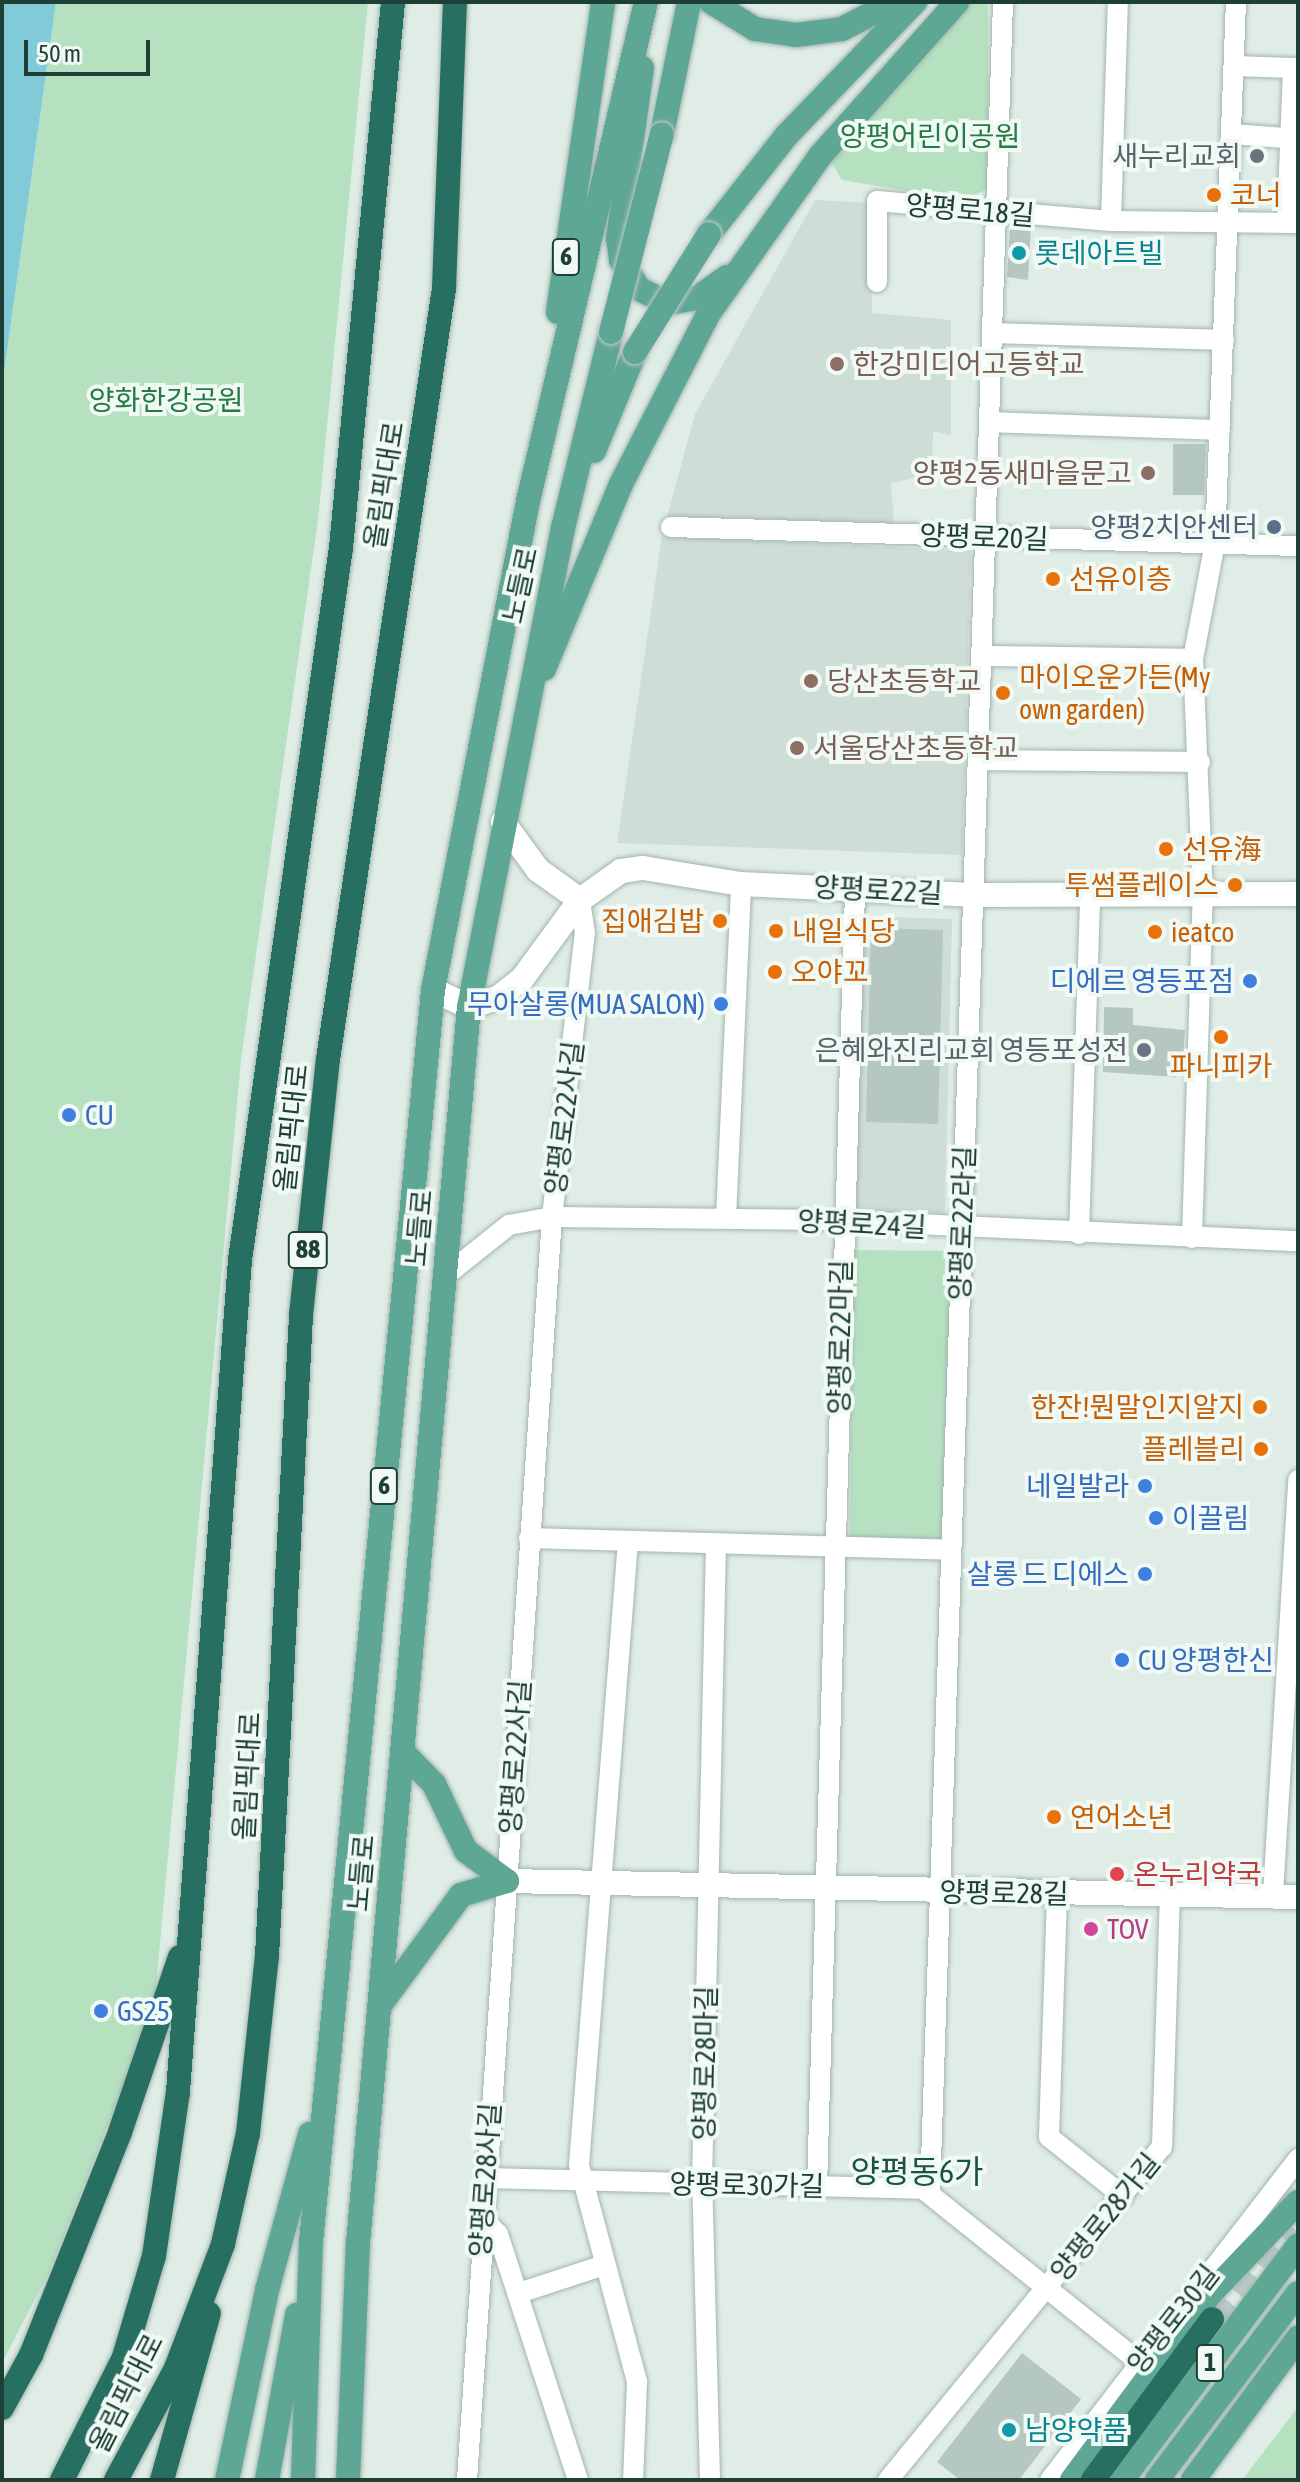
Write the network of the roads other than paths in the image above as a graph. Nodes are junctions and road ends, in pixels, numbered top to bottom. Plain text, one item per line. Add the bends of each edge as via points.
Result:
1 (393, 2) edge
2 (455, 2) edge
3 (646, 2) edge
4 (689, 2) edge
5 (894, 2) edge
6 (915, 2) edge
7 (957, 2) edge
8 (1003, 2) edge
9 (1118, 2) edge
10 (1236, 2) edge
11 (604, 8) edge
12 (718, 8) edge
13 (1234, 66) junction
14 (1232, 134) junction
15 (1294, 139) edge
16 (997, 214) junction
17 (1111, 221) junction
18 (1230, 222) junction
19 (1293, 223) edge
20 (738, 267) junction
21 (877, 282) dead end
22 (993, 333) junction
23 (1224, 340) junction
24 (990, 422) junction
25 (1220, 430) junction
26 (528, 501) junction
27 (671, 527) dead end
28 (563, 528) junction
29 (986, 539) junction
30 (1215, 543) junction
31 (1298, 546) edge
32 (983, 656) junction
33 (1193, 659) junction
34 (522, 723) junction
35 (980, 760) junction
36 (1200, 762) junction
37 (503, 822) junction
38 (741, 884) junction
39 (855, 888) junction
40 (1298, 894) edge
41 (977, 895) junction
42 (1090, 895) junction
43 (1203, 897) junction
44 (580, 900) junction
45 (433, 990) junction
46 (469, 1007) junction
47 (552, 1217) junction
48 (726, 1218) junction
49 (843, 1222) junction
50 (960, 1229) junction
51 (1079, 1234) junction
52 (1192, 1238) junction
53 (1298, 1241) edge
54 (445, 1276) junction
55 (1298, 1480) edge
56 (529, 1538) junction
57 (628, 1541) junction
58 (716, 1543) junction
59 (835, 1547) junction
60 (950, 1550) junction
61 (1296, 1565) edge
62 (402, 1751) junction
63 (507, 1881) junction
64 (602, 1883) junction
65 (710, 1886) junction
66 (826, 1889) junction
67 (940, 1892) junction
68 (1273, 1894) junction
69 (1057, 1895) junction
70 (1170, 1897) junction
71 (1298, 1897) edge
72 (190, 1928) junction
73 (379, 2006) junction
74 (328, 2070) junction
75 (1298, 2159) edge
76 (485, 2178) junction
77 (581, 2182) junction
78 (702, 2184) junction
79 (817, 2187) junction
80 (930, 2192) junction
81 (1123, 2196) junction
82 (1298, 2202) edge
83 (482, 2218) junction
84 (311, 2242) junction
85 (223, 2244) junction
86 (1298, 2246) edge
87 (604, 2265) junction
88 (1048, 2287) junction
89 (519, 2293) junction
90 (1298, 2293) edge
91 (1212, 2319) tunnel mouth
92 (1298, 2338) edge
93 (1140, 2363) junction
94 (283, 2386) junction
95 (2, 2408) edge
96 (62, 2480) edge
97 (116, 2480) edge
98 (162, 2480) edge
99 (227, 2480) edge
100 (267, 2480) edge
101 (279, 2480) edge
102 (303, 2480) edge
103 (348, 2480) edge
104 (467, 2480) edge
105 (578, 2480) edge
106 (633, 2480) edge
107 (710, 2480) edge
108 (888, 2480) edge
109 (1050, 2480) edge
110 (1072, 2480) edge
111 (1093, 2480) edge
112 (1122, 2480) edge
113 (1157, 2480) edge
114 (1193, 2480) edge

1 - 72 highway, 올림픽대로 / 88 via 341,548 240,1260
2 - 85 highway, 올림픽대로 / 88 via 444,288 328,1059 301,1315 267,1956 248,2133
3 - 20 main road via 640,103 618,238 621,260 639,289 668,303 697,298
3 - 26 main road, 노들로
4 - 28 main road, 노들로 / 6, bridge via 662,134
5 - 12 main road via 842,29 796,35 755,29
6 - 28 main road, 6, bridge via 787,135 709,234 635,352
7 - 20 main road via 820,156
8 - 16 street, 양평로22라길
9 - 17 street
10 - 13 street
11 - 26 main road, 6
13 - 14 street
13 - 15 street, 양평로18길 via 1293,68
14 - 15 street
14 - 18 street
15 - 19 street, 양평로18길
16 - 17 street, 양평로18길
16 - 21 street, 양평로18길 via 877,201
16 - 22 street, 양평로22라길
17 - 18 street, 양평로18길
18 - 19 street, 양평로18길
18 - 23 street
20 - 34 main road via 621,484
22 - 23 street
22 - 24 street, 양평로22라길
23 - 25 street
24 - 25 street
24 - 29 street, 양평로22라길
25 - 30 street
26 - 45 main road, 노들로 / 6
27 - 29 street, 양평로20길
28 - 34 main road, 노들로 / 6
29 - 30 street, 양평로20길
29 - 32 street, 양평로22라길
30 - 31 street, 양평로20길
30 - 33 street
32 - 33 street
32 - 35 street, 양평로22라길
33 - 36 street
34 - 37 main road, 노들로 / 6
35 - 36 street
35 - 41 street, 양평로22라길
36 - 43 street
37 - 44 street via 538,870
37 - 46 main road, 노들로 / 6
38 - 39 street, 양평로22길
38 - 44 street, 양평로22길 via 643,868 621,871
38 - 48 street
39 - 41 street, 양평로22길
39 - 49 street, 양평로22마길
40 - 43 street, 양평로22길
41 - 42 street, 양평로22길
41 - 50 street, 양평로22라길
42 - 43 street, 양평로22길
42 - 51 street
43 - 52 street
44 - 46 street via 522,979 484,1005
44 - 47 street, 양평로22사길 via 585,933
45 - 46 street
45 - 74 main road, 노들로 / 6
46 - 54 main road, 노들로 / 6
47 - 48 street, 양평로24길
47 - 54 street, 양평로24길 via 509,1225
47 - 56 street, 양평로22사길
48 - 49 street, 양평로24길
49 - 50 street, 양평로24길
49 - 59 street, 양평로22마길
50 - 51 street, 양평로24길
50 - 60 street, 양평로22라길
51 - 52 street, 양평로24길
52 - 53 street, 양평로24길
54 - 62 main road, 노들로 / 6
55 - 61 street
56 - 57 street
56 - 63 street, 양평로22사길
57 - 58 street
57 - 64 street
58 - 59 street
58 - 65 street
59 - 60 street
59 - 66 street, 양평로22마길
60 - 67 street, 양평로22라길
61 - 68 street
62 - 63 main road via 434,1784 466,1851
62 - 73 main road, 노들로 / 6
63 - 64 street, 양평로28길
63 - 73 main road via 461,1895
63 - 76 street, 양평로28사길
64 - 65 street, 양평로28길
64 - 77 street
65 - 66 street, 양평로28길
65 - 78 street, 양평로28마길
66 - 67 street, 양평로28길
66 - 79 street, 양평로22마길
67 - 69 street, 양평로28길
67 - 80 street, 양평로22라길
68 - 70 street, 양평로28길
68 - 71 street, 양평로28길
69 - 70 street, 양평로28길
69 - 81 street via 1049,2137
70 - 81 street, 양평로28가길 via 1166,2137
72 - 95 highway via 63,2275
72 - 96 highway, 올림픽대로 / 88 via 178,2092 154,2256 124,2357
73 - 103 main road, 노들로 / 6 via 358,2243
74 - 84 main road, 노들로 / 6
74 - 99 main road via 267,2290
75 - 93 street, 양평로30길
76 - 77 street, 양평로30가길
76 - 83 street, 양평로28사길
77 - 78 street, 양평로30가길
77 - 87 street
78 - 79 street, 양평로30가길
78 - 107 street, 양평로28마길
79 - 80 street, 양평로30가길
80 - 88 street
81 - 88 street, 양평로28가길
82 - 110 main road via 1211,2293
83 - 89 street via 498,2234
83 - 104 street, 양평로28사길
84 - 94 main road
84 - 102 main road, 노들로 / 6
85 - 97 highway, 올림픽대로 / 88 via 176,2368
85 - 98 highway via 193,2389
86 - 112 main road, 1
87 - 89 street
87 - 106 street via 637,2382
88 - 93 street
88 - 108 street, 양평로28가길
89 - 105 street
90 - 113 main road, 1
91 - 111 highway
92 - 114 main road
93 - 109 street, 양평로30길
94 - 100 main road
94 - 101 main road

